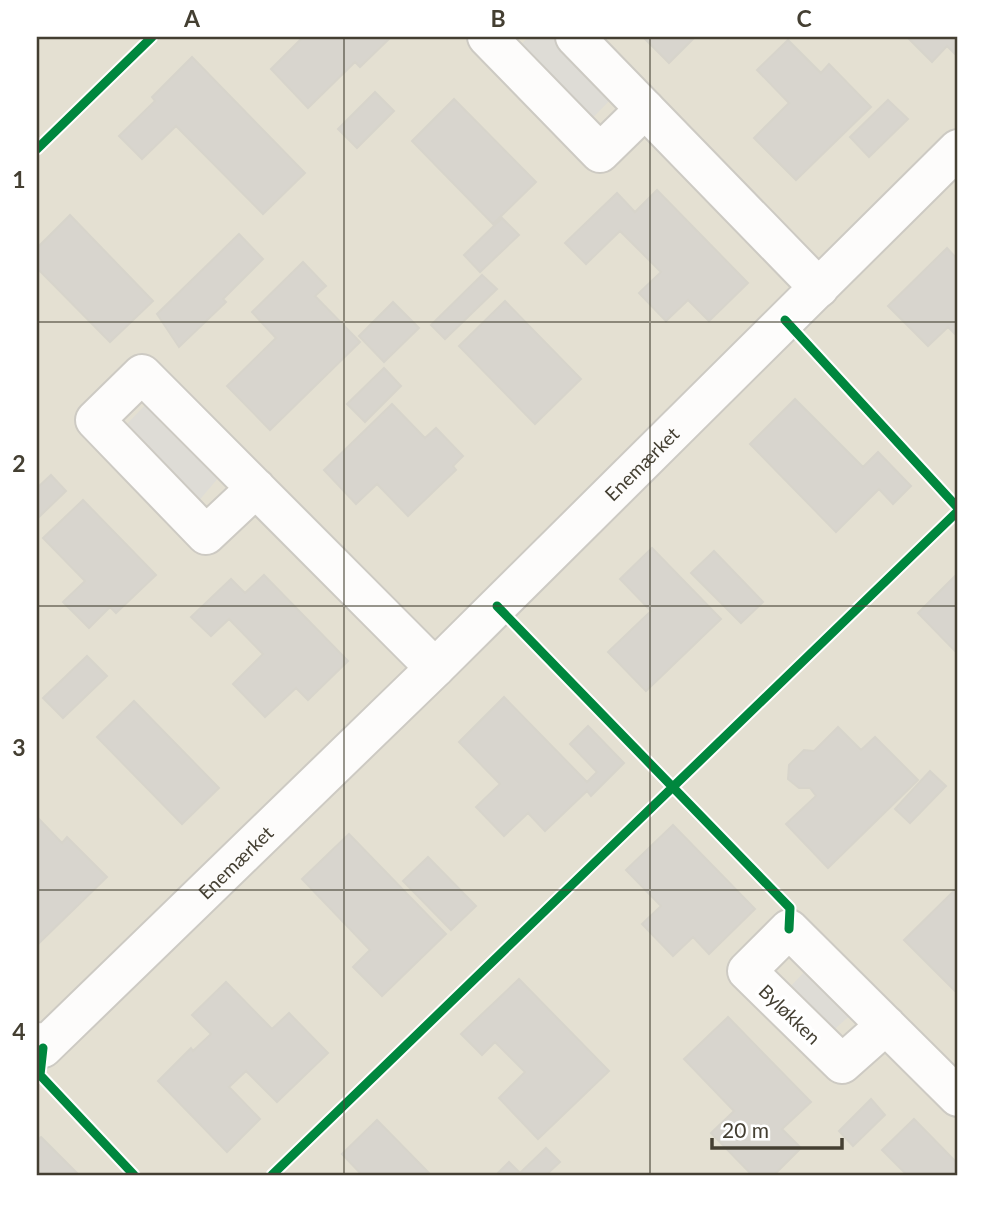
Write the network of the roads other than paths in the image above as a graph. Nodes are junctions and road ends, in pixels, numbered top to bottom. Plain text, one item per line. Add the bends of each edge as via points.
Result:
1 (487, 37) edge
2 (575, 37) edge
3 (645, 109) junction
4 (958, 149) edge
5 (819, 288) junction
6 (256, 488) dead end
7 (435, 668) junction
8 (886, 1025) dead end
9 (37, 1042) edge
10 (958, 1097) edge

1 - 3 street via 600,153
2 - 3 street
3 - 5 street
4 - 5 street, Enemærket
5 - 7 street, Enemærket
6 - 7 street
7 - 9 street, Enemærket via 43,1048
8 - 10 street

